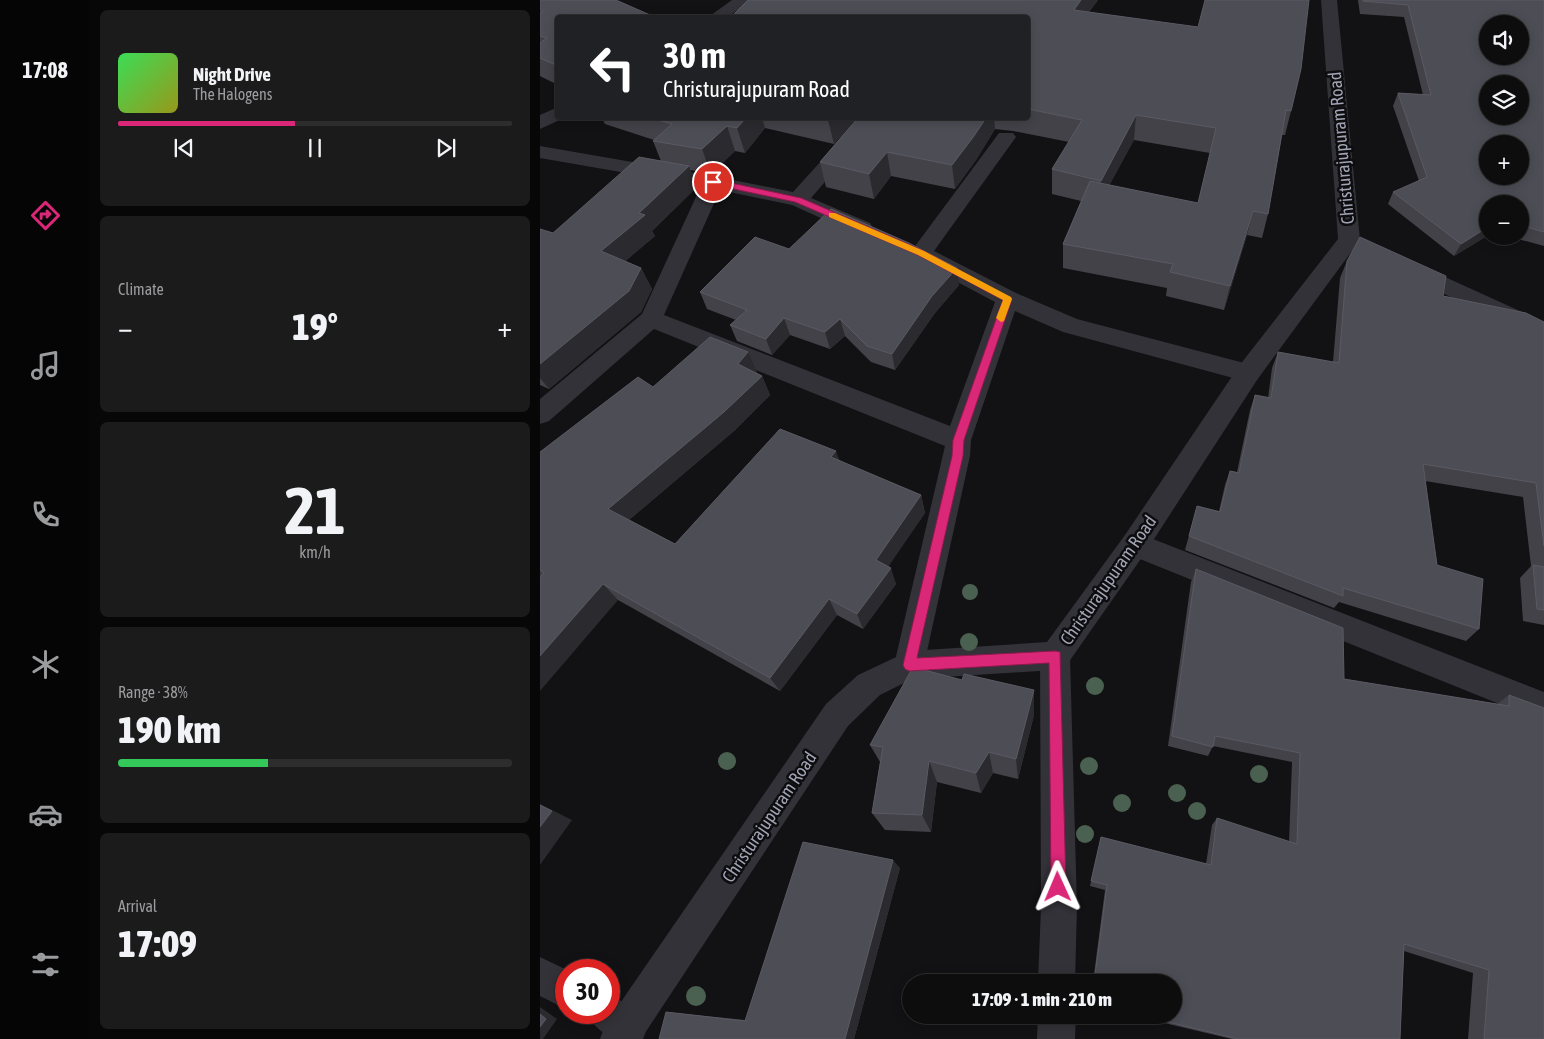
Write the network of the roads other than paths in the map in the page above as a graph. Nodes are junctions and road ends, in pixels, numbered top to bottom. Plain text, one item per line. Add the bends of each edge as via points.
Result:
1 (743, 0) edge
2 (1329, 0) edge
3 (719, 15) edge
4 (555, 115) edge
5 (868, 120) edge
6 (540, 124) edge
7 (1006, 137) dead end
8 (540, 152) edge
9 (713, 182) junction
10 (798, 200) junction
11 (877, 234) edge
12 (1393, 261) edge
13 (1008, 299) junction
14 (651, 320) junction
15 (1544, 332) edge
16 (1248, 373) junction
17 (540, 414) edge
18 (958, 440) junction
19 (1135, 544) junction
20 (1055, 656) junction
21 (909, 665) junction
22 (1544, 707) edge
23 (1057, 974) edge
24 (540, 975) edge
25 (555, 984) edge
26 (1057, 1024) edge
27 (618, 1026) edge
28 (1056, 1039) edge

1 - 3 street
2 - 16 street, Christurajupuram Road via 1358,245
4 - 6 street
5 - 10 street
7 - 13 street via 912,249
8 - 9 street
9 - 10 street
9 - 14 street
10 - 11 street
12 - 15 street
13 - 16 street via 1071,326
13 - 18 street
14 - 17 street
14 - 18 street
16 - 19 street, Christurajupuram Road
18 - 21 street
19 - 20 street, Christurajupuram Road
19 - 22 street
20 - 21 street, Christurajupuram Road
20 - 23 street
21 - 27 street, Christurajupuram Road via 869,685 837,715
24 - 25 street
26 - 28 street

